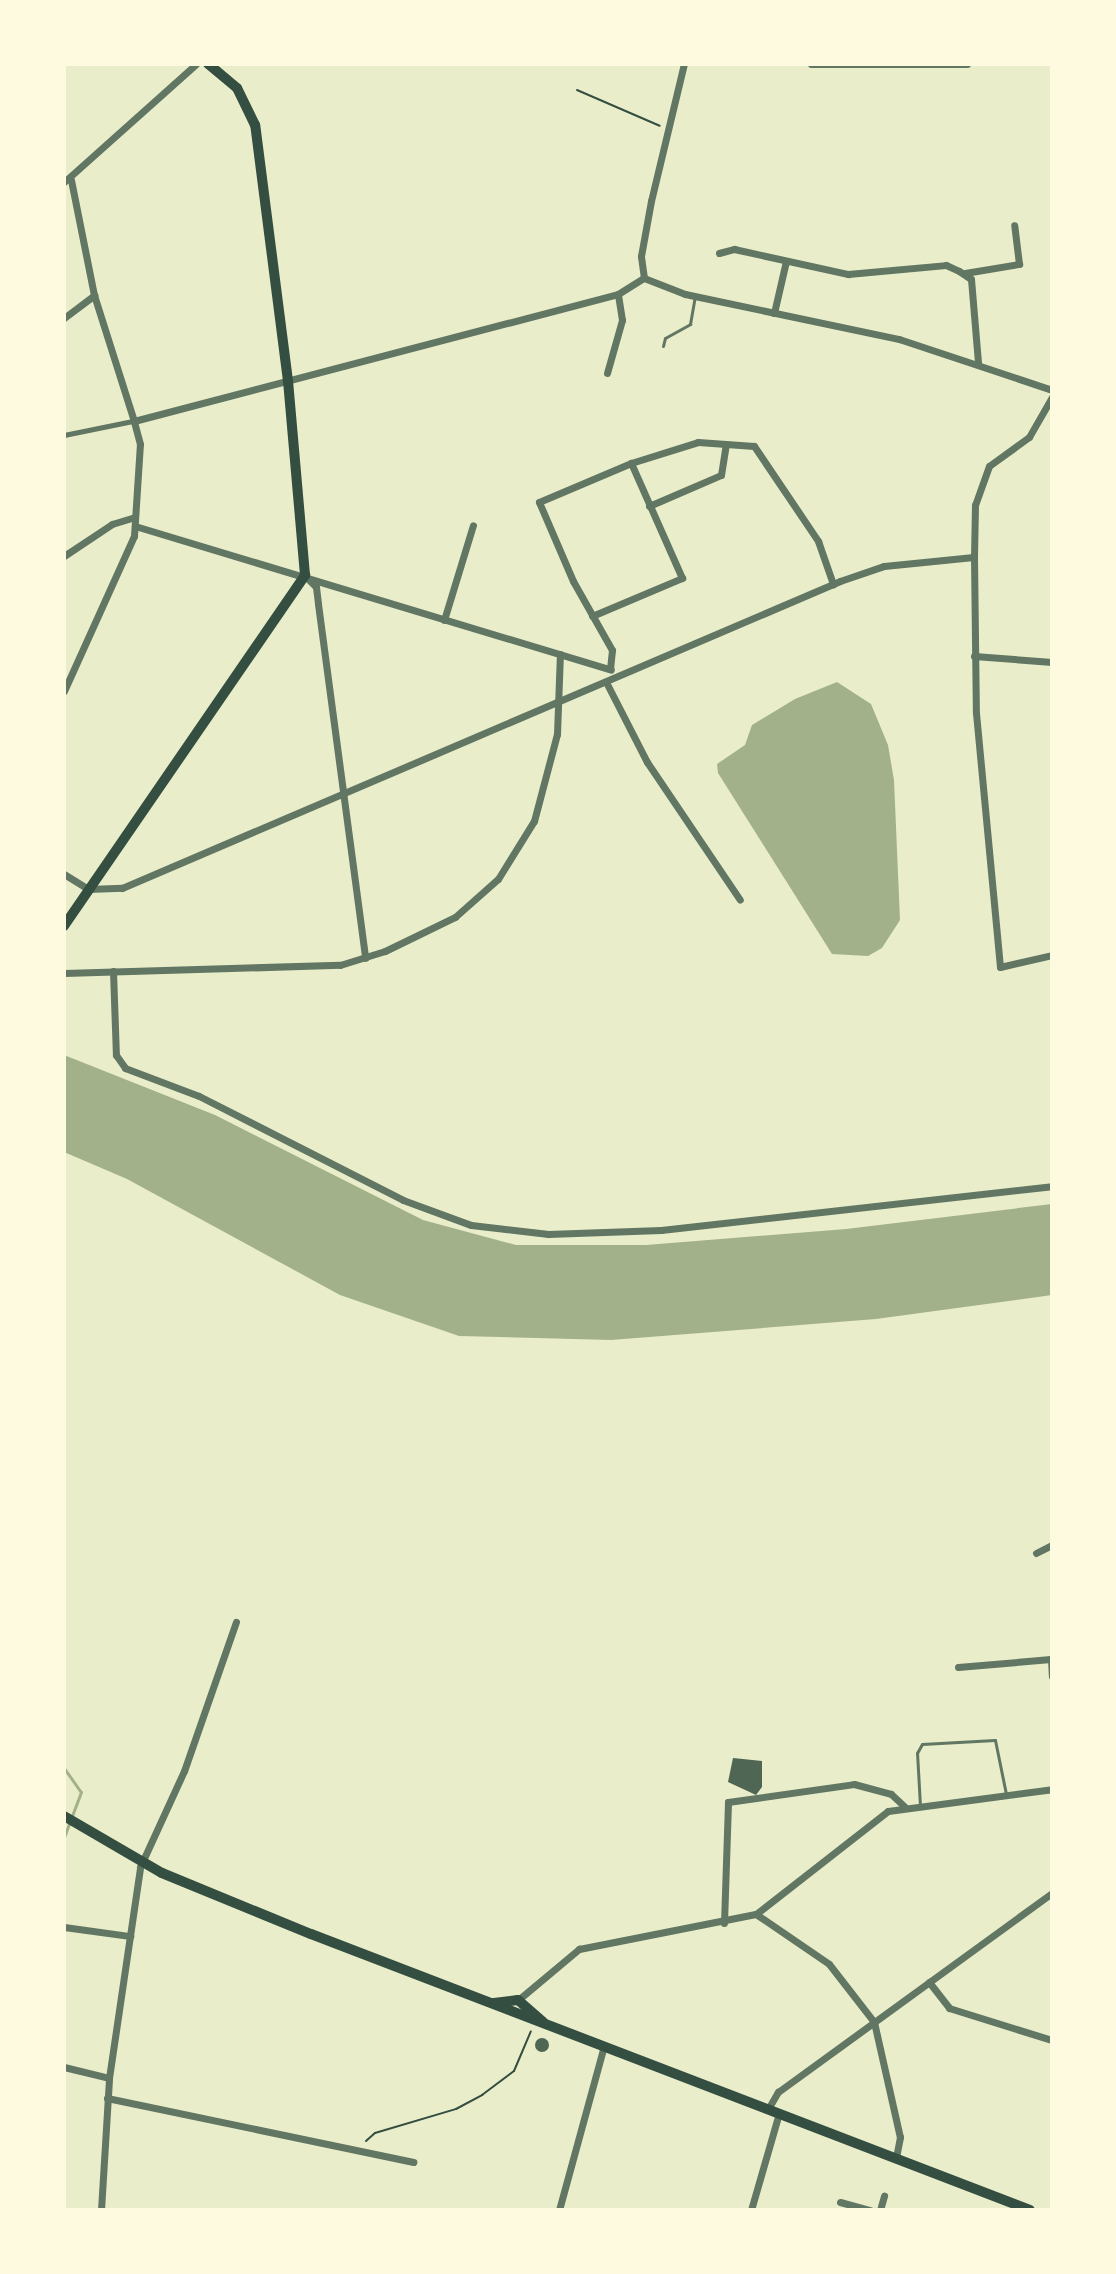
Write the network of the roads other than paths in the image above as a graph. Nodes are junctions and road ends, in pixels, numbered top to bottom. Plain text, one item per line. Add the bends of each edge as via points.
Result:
1 (196, 64) edge
2 (208, 64) edge
3 (684, 64) edge
4 (811, 64) edge
5 (967, 64) edge
6 (68, 181) edge
7 (1014, 225) dead end
8 (719, 253) dead end
9 (786, 261) junction
10 (965, 273) junction
11 (644, 278) junction
12 (623, 292) junction
13 (94, 295) junction
14 (695, 296) junction
15 (774, 313) junction
16 (64, 318) edge
17 (663, 346) dead end
18 (978, 363) junction
19 (607, 373) dead end
20 (288, 381) junction
21 (1052, 390) edge
22 (1052, 397) edge
23 (134, 421) junction
24 (64, 435) edge
25 (726, 444) junction
26 (631, 463) junction
27 (650, 507) junction
28 (135, 522) junction
29 (473, 525) dead end
30 (64, 556) edge
31 (974, 557) junction
32 (305, 575) junction
33 (833, 584) junction
34 (592, 616) junction
35 (444, 620) junction
36 (560, 654) junction
37 (974, 656) junction
38 (1052, 662) edge
39 (610, 669) junction
40 (617, 675) junction
41 (606, 682) junction
42 (64, 691) edge
43 (562, 700) junction
44 (343, 794) junction
45 (64, 874) edge
46 (88, 889) junction
47 (740, 900) dead end
48 (64, 926) edge
49 (1052, 955) edge
50 (365, 958) junction
51 (113, 971) junction
52 (65, 972) edge
53 (1052, 1186) edge
54 (1052, 1545) edge
55 (1036, 1553) dead end
56 (236, 1622) dead end
57 (1051, 1658) edge
58 (958, 1667) dead end
59 (1052, 1676) edge
60 (1052, 1789) edge
61 (1006, 1796) junction
62 (904, 1806) junction
63 (920, 1806) junction
64 (71, 1821) edge
65 (141, 1863) junction
66 (1052, 1893) edge
67 (756, 1914) junction
68 (724, 1923) junction
69 (64, 1927) edge
70 (130, 1936) junction
71 (929, 1982) junction
72 (518, 2000) junction
73 (494, 2003) junction
74 (523, 2018) junction
75 (539, 2022) junction
76 (874, 2022) junction
77 (1052, 2040) edge
78 (604, 2045) junction
79 (64, 2067) edge
80 (109, 2078) junction
81 (107, 2098) junction
82 (773, 2111) junction
83 (896, 2158) junction
84 (413, 2162) dead end
85 (884, 2196) dead end
86 (840, 2202) dead end
87 (101, 2210) edge
88 (559, 2210) edge
89 (751, 2210) edge
90 (870, 2210) edge
91 (880, 2210) edge
92 (1030, 2210) edge

1 - 6 street
2 - 20 main road via 237,88 255,125
3 - 11 street via 641,256
4 - 5 street
6 - 13 street
7 - 10 street via 1019,264
8 - 9 street via 734,249
9 - 10 street via 848,274 946,265
9 - 15 street
10 - 18 street via 971,279
11 - 12 street
11 - 14 street
12 - 19 street via 622,320
12 - 20 street
13 - 16 street
13 - 23 street
14 - 15 street
14 - 17 lane via 690,324 665,338
15 - 18 street via 899,339
18 - 21 street
20 - 23 street
20 - 32 main road
22 - 31 street via 1029,437 989,466 975,505
23 - 24 street
23 - 28 street via 140,444
25 - 26 street via 698,442
25 - 27 street via 718,477
25 - 33 street via 754,446 818,541
26 - 27 street
26 - 34 street via 539,502
27 - 34 street via 682,578
28 - 30 street via 112,524
28 - 32 street
28 - 42 street
29 - 35 street
31 - 33 street via 884,566
31 - 37 street
32 - 35 street
32 - 44 street via 316,587
32 - 46 main road
33 - 40 street
34 - 39 street via 612,650
35 - 36 street
36 - 39 street
36 - 43 street
37 - 38 street
37 - 49 street via 1000,967
39 - 40 street
40 - 41 street
41 - 43 street
41 - 47 street via 647,762
43 - 44 street
43 - 50 street via 552,768 534,821 512,860 455,917
44 - 46 street via 122,888
44 - 50 street
45 - 46 street
46 - 48 main road
50 - 51 street via 313,967
51 - 52 street
51 - 53 street via 116,1055 125,1068 199,1096 403,1200 471,1225 548,1234 661,1230
54 - 55 street
56 - 65 street via 184,1771
57 - 58 street
57 - 59 street
60 - 61 street
61 - 63 street
61 - 63 lane via 995,1740 922,1744 917,1753
62 - 63 street
62 - 67 street via 865,1826
62 - 68 street via 891,1794 854,1784 728,1802
64 - 65 main road
65 - 70 street
65 - 73 main road
66 - 71 street
67 - 68 street
67 - 76 street via 829,1964
68 - 72 street via 569,1953
69 - 70 street
70 - 80 street
71 - 76 street
71 - 77 street via 949,2008
72 - 73 main road
72 - 74 main road
72 - 75 main road
73 - 74 main road
74 - 75 main road
75 - 78 main road
76 - 82 street via 778,2092
76 - 83 street via 900,2137
78 - 82 main road
78 - 88 street
79 - 80 street
80 - 81 street
81 - 84 street
81 - 87 street
82 - 83 main road
82 - 89 street
83 - 92 main road
85 - 91 street
86 - 90 street

